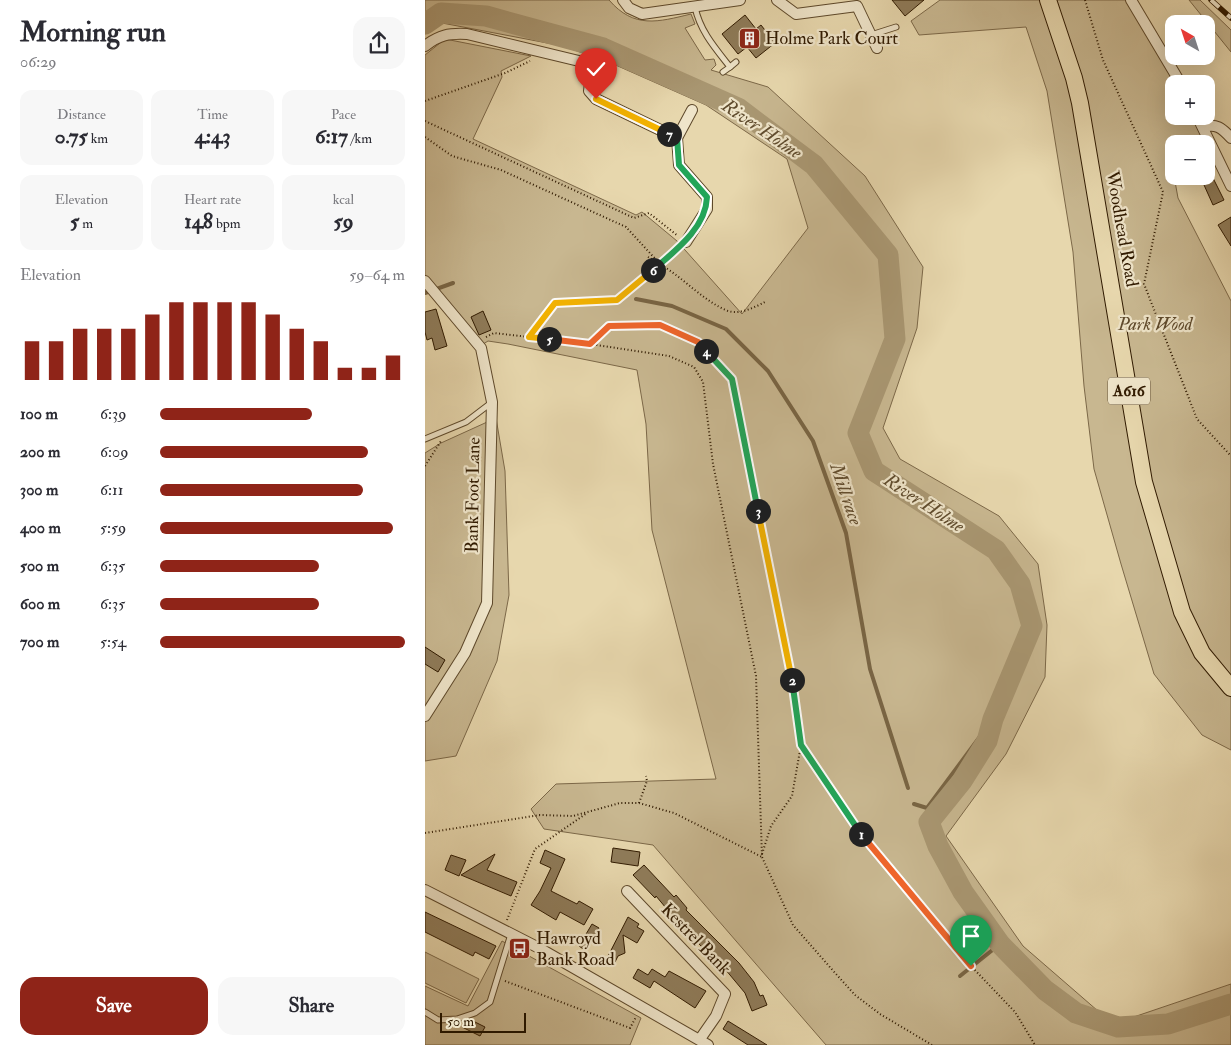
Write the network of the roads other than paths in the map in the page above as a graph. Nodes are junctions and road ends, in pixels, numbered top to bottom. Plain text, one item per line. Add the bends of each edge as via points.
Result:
1 (623, 0) edge
2 (740, 0) edge
3 (777, 0) edge
4 (1047, 0) edge
5 (1131, 0) edge
6 (695, 7) junction
7 (896, 27) dead end
8 (871, 35) junction
9 (425, 46) edge
10 (877, 48) dead end
11 (736, 62) dead end
12 (730, 67) junction
13 (723, 72) dead end
14 (1176, 75) edge
15 (692, 110) dead end
16 (1203, 127) joint
17 (677, 138) junction
18 (1231, 138) edge
19 (1231, 186) edge
20 (686, 242) road end
21 (426, 282) edge
22 (492, 402) junction
23 (425, 439) edge
24 (1231, 688) edge
25 (425, 716) edge
26 (425, 890) edge
27 (627, 891) dead end
28 (507, 932) junction
29 (425, 1012) edge
30 (704, 1043) edge

1 - 6 street via 629,8 642,14
2 - 6 street
3 - 8 street via 796,14 857,6
4 - 24 main road, Woodhead Road / A616 via 1080,103 1144,482 1182,612 1202,653
5 - 14 street
6 - 12 lane via 699,24
7 - 8 lane
8 - 10 street
9 - 17 street via 450,33 467,34 579,62 591,74 589,91 596,99
11 - 12 lane
12 - 13 lane
15 - 17 street
16 - 18 street via 1222,128
16 - 19 street
17 - 20 street via 679,165 707,197 707,209
21 - 22 street, Bank Foot Lane via 481,348
22 - 23 lane via 467,422
22 - 25 street, Bank Foot Lane via 487,603 465,653
26 - 28 street
27 - 30 street, Kestrel Bank via 725,994
28 - 29 lane via 498,978 489,1002 475,1013 457,1019 438,1020
28 - 30 street

